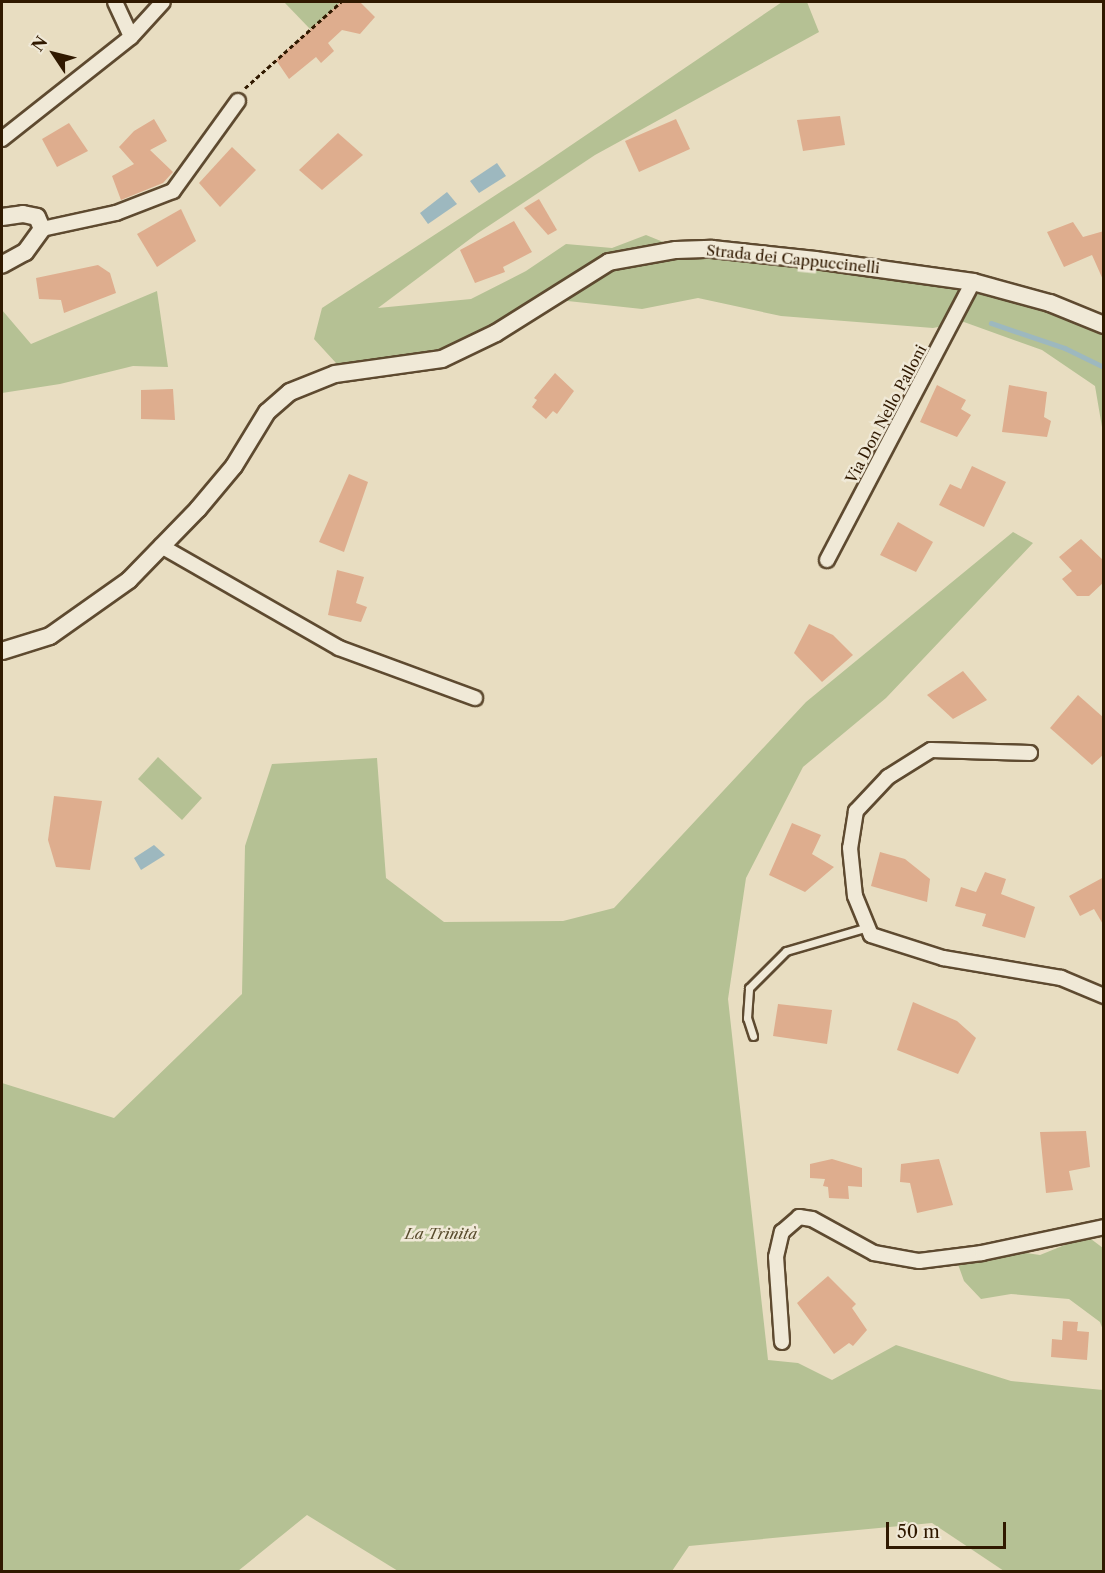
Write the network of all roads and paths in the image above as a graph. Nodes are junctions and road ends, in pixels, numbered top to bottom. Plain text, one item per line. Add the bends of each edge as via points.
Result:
1 (115, 2) edge
2 (163, 2) edge
3 (341, 2) edge
4 (131, 37) junction
5 (238, 101) joint
6 (2, 140) edge
7 (2, 217) edge
8 (42, 229) junction
9 (2, 265) edge
10 (973, 282) junction
11 (1104, 325) edge
12 (161, 546) junction
13 (827, 560) dead end
14 (2, 651) edge
15 (475, 698) dead end
16 (1030, 753) dead end
17 (868, 927) junction
18 (1104, 996) edge
19 (753, 1036) dead end
20 (1104, 1227) edge
21 (782, 1342) dead end

1 - 4 street
2 - 4 street
3 - 5 path via 247,84
4 - 6 street
5 - 8 street via 174,191 116,213
7 - 8 street via 37,217
8 - 9 street via 25,252
10 - 11 street, Strada dei Cappuccinelli via 1050,303
10 - 12 street, Strada dei Cappuccinelli via 712,249 676,250 609,262 496,333 442,359 335,374 290,392 267,412 234,466
10 - 13 street, Via Don Nello Palloni
12 - 14 street, Strada dei Cappuccinelli via 129,580 50,636
12 - 15 street via 339,648
16 - 17 street via 931,750 888,777 856,811 850,848 855,896
17 - 18 street via 871,935 944,958 1061,978
17 - 19 lane via 786,951 749,988 747,1018
20 - 21 street via 982,1253 919,1261 874,1253 812,1219 799,1217 782,1232 776,1257

